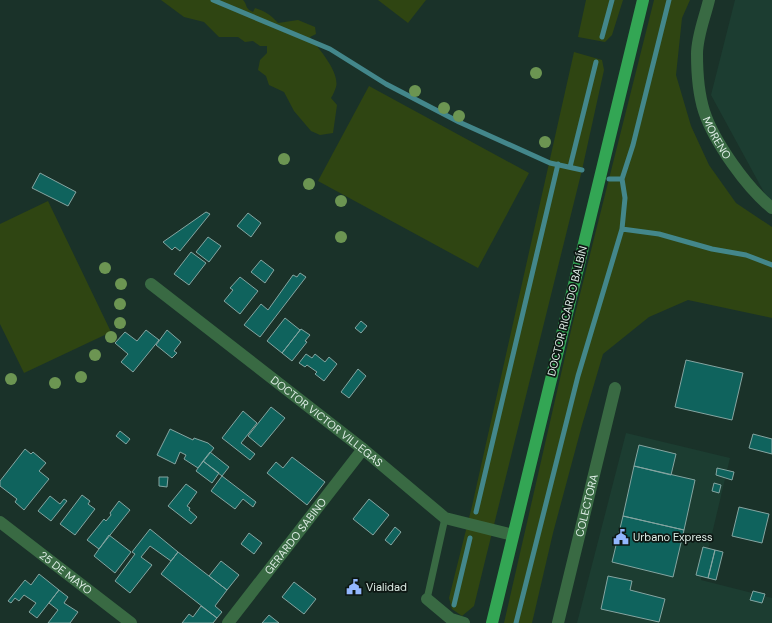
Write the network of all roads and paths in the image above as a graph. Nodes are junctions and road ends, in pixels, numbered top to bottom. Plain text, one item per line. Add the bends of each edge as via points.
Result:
1 (643, 0) edge
2 (709, 0) edge
3 (772, 208) edge
4 (150, 284) dead end
5 (615, 388) dead end
6 (363, 449) junction
7 (445, 518) junction
8 (0, 522) edge
9 (513, 535) junction
10 (427, 599) joint
11 (131, 623) edge
12 (228, 623) edge
13 (464, 623) edge
14 (492, 623) edge
15 (558, 623) edge

1 - 9 main road, DOCTOR RICARDO BALBÍN
2 - 3 street, MORENO via 697,52 698,83 704,112 720,144 738,170 761,199
4 - 6 street, DOCTOR VICTOR VILLEGAS
5 - 15 street, COLECTORA
6 - 7 street, DOCTOR VICTOR VILLEGAS
6 - 12 street, GERARDO SABINO
7 - 9 street, DOCTOR VICTOR VILLEGAS
7 - 10 lane
8 - 11 street, 25 DE MAYO
9 - 14 main road, DOCTOR RICARDO BALBÍN
10 - 13 street via 451,619

